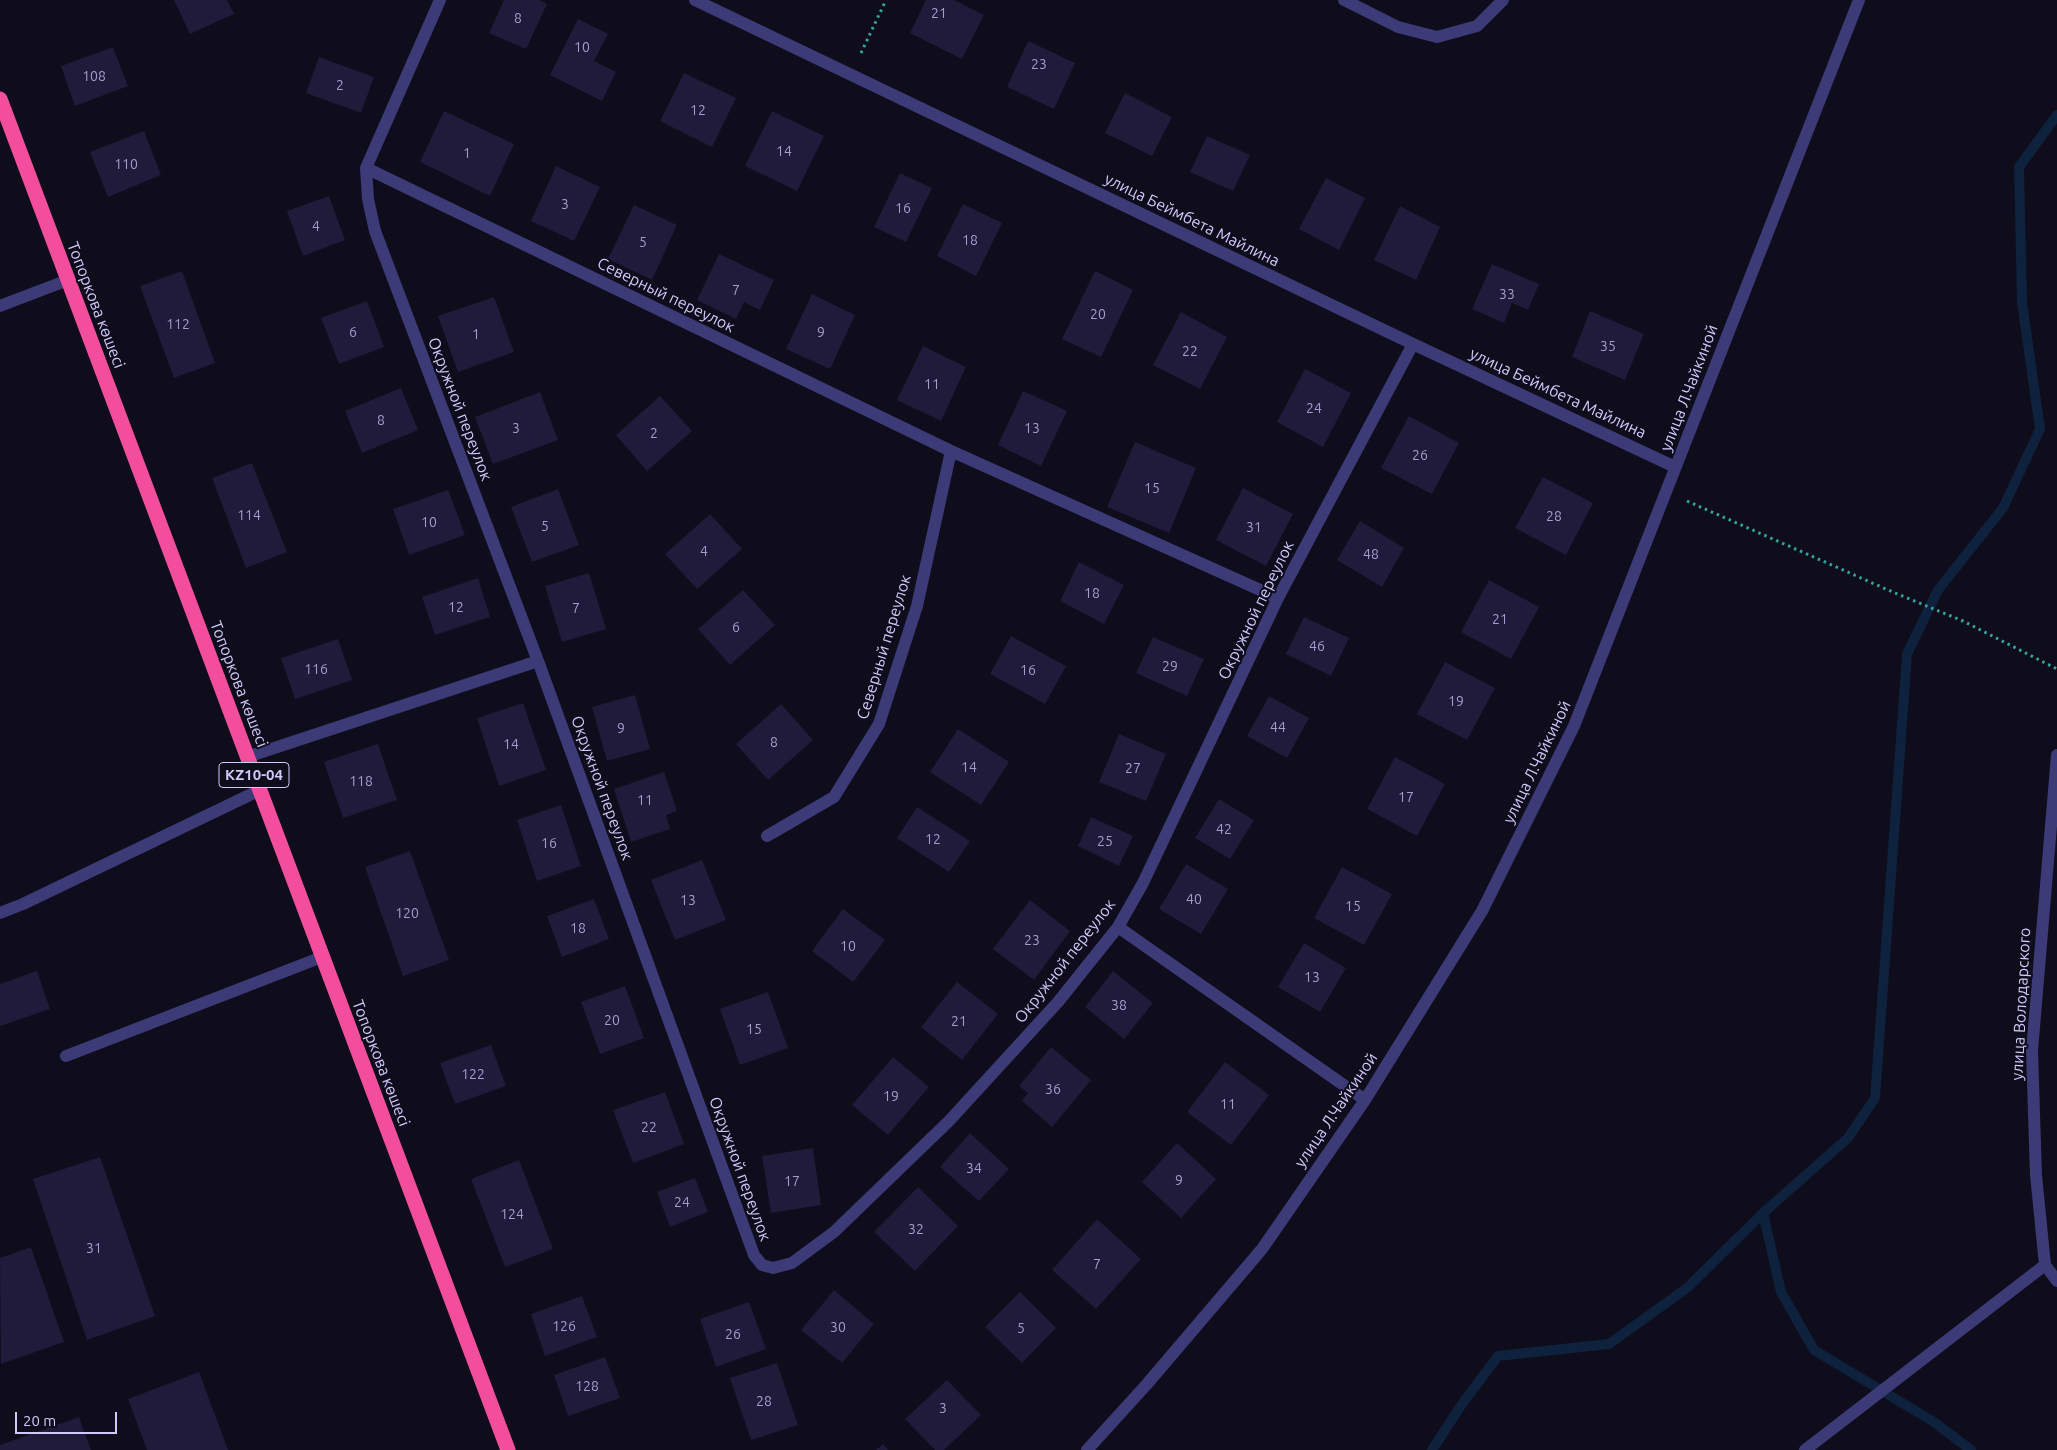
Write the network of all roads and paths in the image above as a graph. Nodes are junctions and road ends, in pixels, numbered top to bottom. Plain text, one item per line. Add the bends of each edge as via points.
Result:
1 (440, 0) edge
2 (695, 0) edge
3 (886, 0) edge
4 (1344, 0) edge
5 (1503, 0) edge
6 (1859, 0) edge
7 (851, 74) junction
8 (0, 99) edge
9 (366, 168) junction
10 (68, 280) junction
11 (0, 306) edge
12 (1413, 344) junction
13 (951, 451) junction
14 (1675, 467) junction
15 (1666, 492) junction
16 (1278, 598) junction
17 (538, 661) junction
18 (2057, 669) edge
19 (2057, 755) edge
20 (247, 757) junction
21 (260, 790) junction
22 (767, 836) dead end
23 (0, 913) edge
24 (1118, 926) junction
25 (322, 957) junction
26 (66, 1056) dead end
27 (1365, 1100) junction
28 (2045, 1265) junction
29 (2057, 1281) edge
30 (508, 1450) edge
31 (1087, 1450) edge
32 (1806, 1450) edge

1 - 9 street, Окружной переулок
2 - 7 street, улица Беймбета Майлина
3 - 7 path
4 - 5 street via 1398,27 1437,36 1477,26
6 - 14 street, улица Л.Чайкиной
7 - 12 street, улица Беймбета Майлина
8 - 10 highway, Топоркова көшесі / KZ10-04
9 - 13 street, Северный переулок
9 - 17 street, Окружной переулок via 375,231
10 - 11 street
10 - 20 highway, Топоркова көшесі / KZ10-04
12 - 14 street, улица Беймбета Майлина
12 - 16 street, Окружной переулок
13 - 16 street, Северный переулок
13 - 22 street, Северный переулок via 917,606 879,724 834,796
14 - 15 street, улица Л.Чайкиной
15 - 18 path via 1963,621
15 - 27 street, улица Л.Чайкиной via 1574,726 1482,911
16 - 24 street, Окружной переулок via 1143,883
17 - 20 street
17 - 24 street, Окружной переулок via 754,1255 762,1265 773,1268 792,1263 842,1225 949,1121 1058,1002
19 - 28 street, улица Володарского via 2032,1051 2036,1175
20 - 21 highway, Топоркова көшесі / KZ10-04
21 - 23 street
21 - 25 highway, Топоркова көшесі / KZ10-04
24 - 27 street
25 - 26 street
25 - 30 highway, Топоркова көшесі / KZ10-04
27 - 31 street, улица Л.Чайкиной via 1262,1248
28 - 29 street
28 - 32 street

